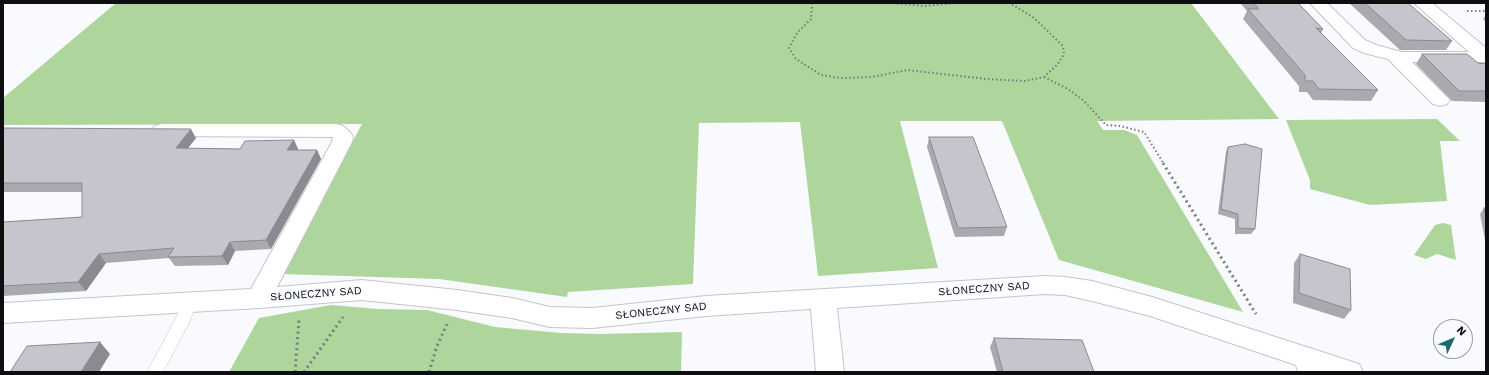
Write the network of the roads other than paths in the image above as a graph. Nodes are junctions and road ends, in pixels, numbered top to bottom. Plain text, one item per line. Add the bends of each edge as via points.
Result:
1 (1318, 3) edge
2 (1422, 3) edge
3 (1394, 55) junction
4 (1486, 57) edge
5 (1440, 100) dead end
6 (146, 130) edge
7 (260, 298) junction
8 (822, 300) junction
9 (189, 302) junction
10 (3, 313) edge
11 (1309, 365) edge
12 (155, 372) edge
13 (830, 372) edge
14 (1349, 372) edge

1 - 3 street via 1359,44
2 - 4 street
3 - 4 street
3 - 5 street
6 - 7 street, SŁONECZNY SAD via 340,132 342,142
7 - 8 street, SŁONECZNY SAD via 362,290 457,300 512,308 550,317 592,318 706,306
7 - 9 street, SŁONECZNY SAD
8 - 11 street, SŁONECZNY SAD via 1030,286 1065,286 1152,307
8 - 13 street
9 - 10 street, SŁONECZNY SAD
9 - 12 lane
11 - 14 street, SŁONECZNY SAD

